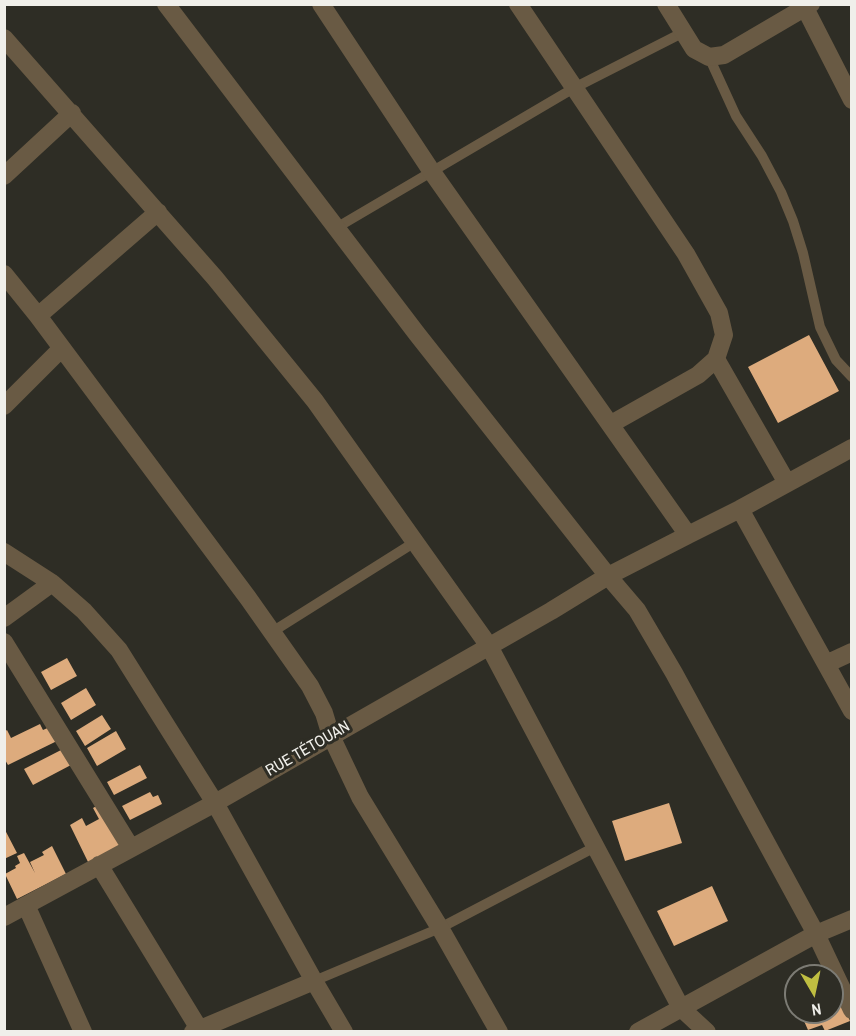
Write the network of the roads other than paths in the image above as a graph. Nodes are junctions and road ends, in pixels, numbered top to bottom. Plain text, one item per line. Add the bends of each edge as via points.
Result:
1 (166, 4) edge
2 (321, 4) edge
3 (518, 4) edge
4 (666, 4) edge
5 (807, 6) edge
6 (684, 32) junction
7 (4, 38) edge
8 (709, 57) junction
9 (574, 88) junction
10 (852, 100) edge
11 (72, 113) junction
12 (432, 172) junction
13 (4, 176) edge
14 (158, 212) junction
15 (336, 228) junction
16 (4, 274) edge
17 (38, 316) junction
18 (62, 348) junction
19 (716, 359) junction
20 (852, 378) edge
21 (4, 406) edge
22 (611, 424) junction
23 (852, 448) edge
24 (787, 483) junction
25 (740, 509) junction
26 (688, 535) junction
27 (415, 542) junction
28 (4, 552) edge
29 (608, 576) junction
30 (52, 583) junction
31 (4, 618) edge
32 (272, 632) junction
33 (4, 642) edge
34 (489, 646) junction
35 (852, 652) edge
36 (826, 664) junction
37 (852, 711) edge
38 (331, 736) junction
39 (215, 803) junction
40 (595, 847) junction
41 (131, 848) junction
42 (99, 865) junction
43 (26, 905) junction
44 (6, 912) edge
45 (852, 919) edge
46 (440, 928) junction
47 (816, 934) junction
48 (314, 981) junction
49 (681, 1008) junction
50 (852, 1010) edge
51 (198, 1031) edge
52 (83, 1032) edge
53 (344, 1032) edge
54 (499, 1032) edge
55 (638, 1032) edge
56 (707, 1032) edge

1 - 15 street
2 - 12 street
3 - 9 street
4 - 6 street
5 - 8 street via 724,55
5 - 10 street
6 - 8 street via 694,49
6 - 9 lane
7 - 11 street
8 - 20 lane via 736,116 781,192 803,253 820,327 836,360
9 - 12 lane
9 - 19 street via 686,254 719,313 724,335
11 - 13 street
11 - 14 street
12 - 15 lane
12 - 22 street
14 - 17 street
14 - 27 street via 315,401
15 - 29 street
16 - 17 street
17 - 18 street
18 - 21 street
18 - 32 street
19 - 22 street via 698,375
19 - 24 street
22 - 26 street
23 - 24 street, RUE TÉTOUAN
24 - 25 street, RUE TÉTOUAN
25 - 26 street, RUE TÉTOUAN
25 - 36 street
26 - 29 street, RUE TÉTOUAN
27 - 32 lane
27 - 34 street
28 - 30 street
29 - 34 street, RUE TÉTOUAN
29 - 47 street via 637,610 674,673
30 - 31 street
30 - 39 street via 119,650
32 - 38 street via 310,686
33 - 41 street
34 - 38 street, RUE TÉTOUAN
34 - 40 street
35 - 36 street
36 - 37 street
38 - 39 street, RUE TÉTOUAN
38 - 46 street via 360,797
39 - 41 street, RUE TÉTOUAN
39 - 48 street
40 - 46 lane
40 - 49 street
41 - 42 street, RUE TÉTOUAN
42 - 43 street, RUE TÉTOUAN
42 - 51 street
43 - 44 street, RUE TÉTOUAN
43 - 52 street
45 - 47 street
46 - 48 lane
46 - 54 street
47 - 49 street
47 - 50 street
48 - 51 street
48 - 53 street
49 - 55 street
49 - 56 street

